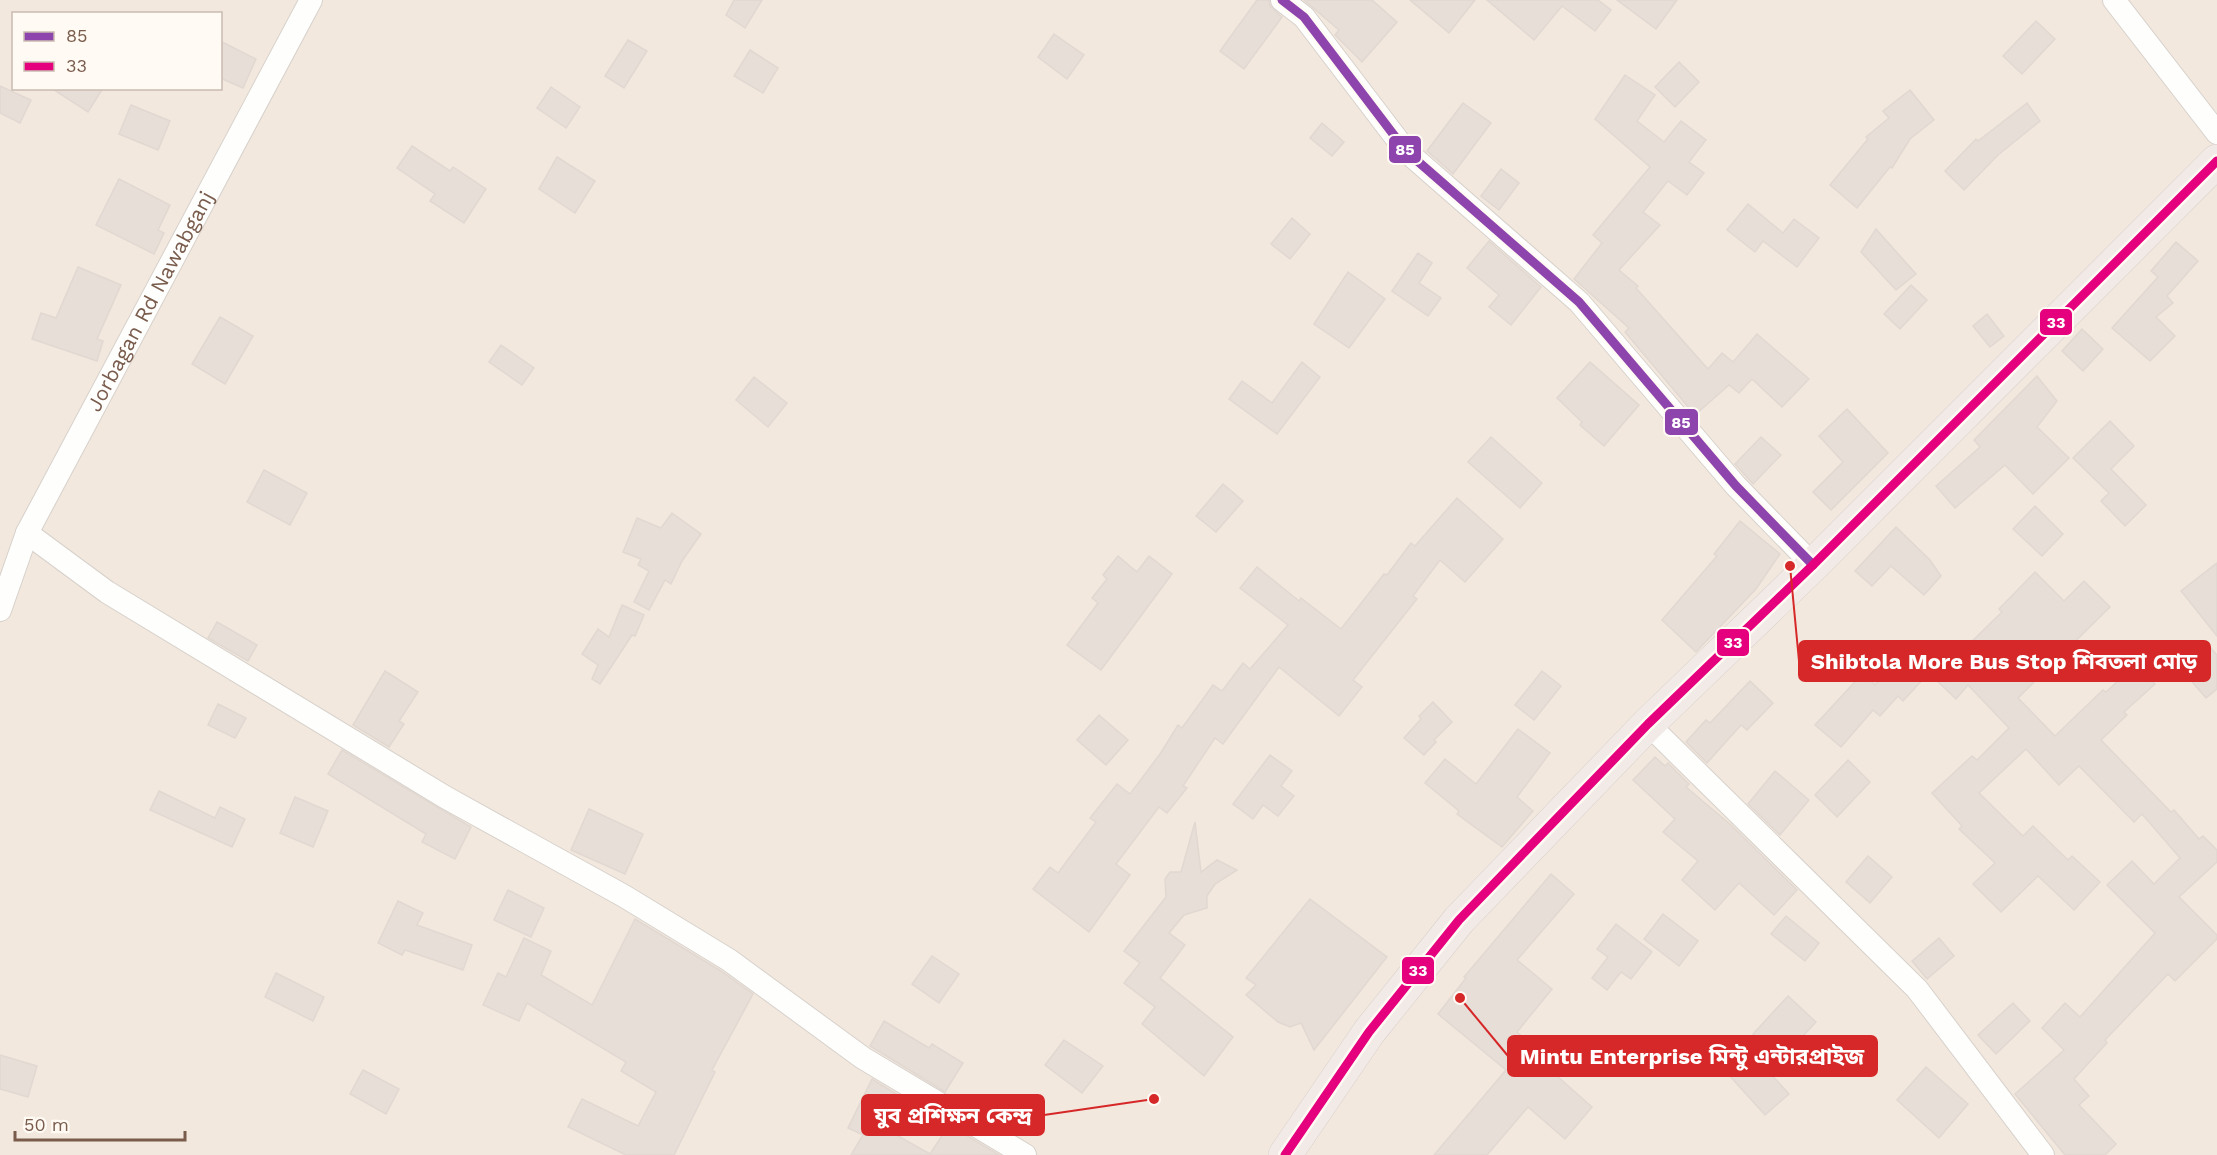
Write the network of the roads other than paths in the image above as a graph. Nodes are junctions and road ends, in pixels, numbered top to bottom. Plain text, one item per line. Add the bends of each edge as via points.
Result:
1 (310, 0) edge
2 (1282, 0) edge
3 (2114, 0) edge
4 (2217, 133) edge
5 (2217, 161) edge
6 (27, 533) junction
7 (1813, 565) junction
8 (0, 609) edge
9 (1648, 724) junction
10 (1025, 1155) edge
11 (1285, 1155) edge
12 (2043, 1155) edge

1 - 6 street, Jorbagan Rd Nawabganj
2 - 7 street via 1304,16 1406,151 1579,302 1736,486
3 - 4 street
5 - 7 highway
6 - 8 street, Jorbagan Rd Nawabganj
6 - 10 street via 107,591 446,796 729,960 863,1058
7 - 9 highway
9 - 11 highway via 1459,920 1369,1032
9 - 12 street via 1917,989

